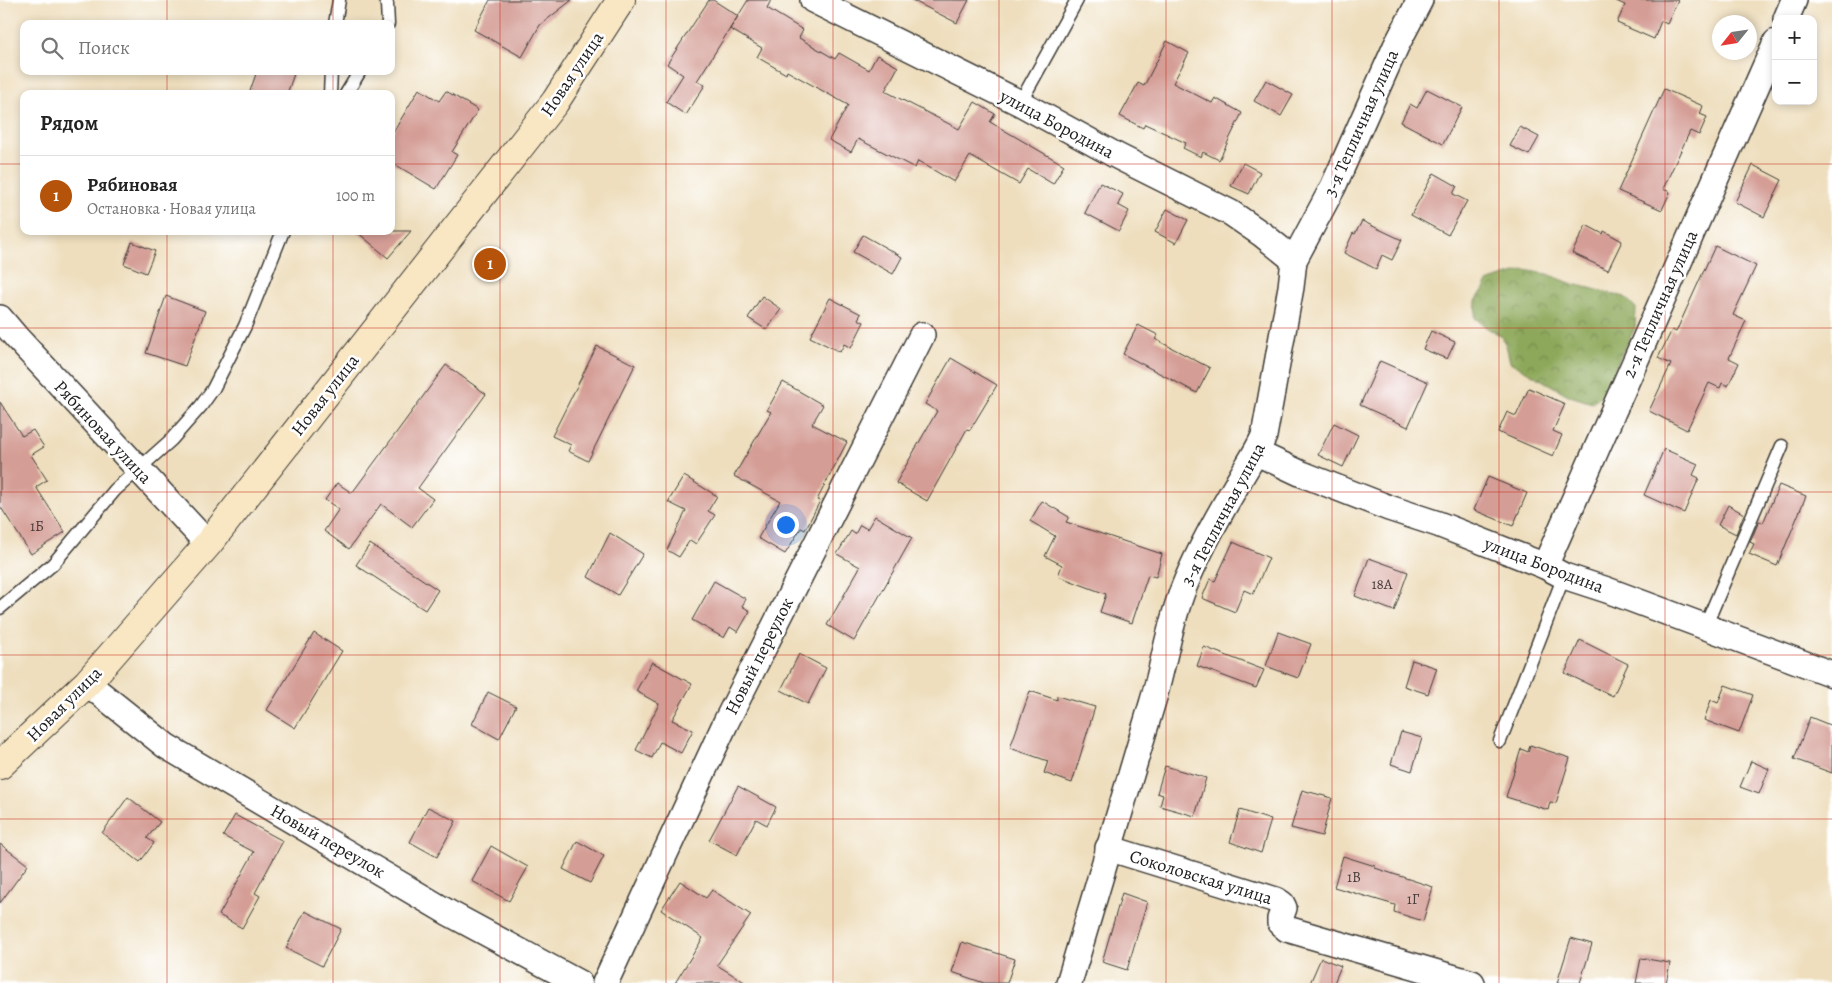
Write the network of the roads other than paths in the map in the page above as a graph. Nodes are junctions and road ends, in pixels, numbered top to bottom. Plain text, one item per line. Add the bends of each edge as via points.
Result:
1 (339, 0) edge
2 (385, 0) edge
3 (621, 0) edge
4 (813, 0) edge
5 (1077, 0) edge
6 (1420, 0) edge
7 (1794, 0) edge
8 (1788, 15) edge
9 (336, 20) edge
10 (388, 20) edge
11 (1772, 52) edge
12 (331, 75) edge
13 (358, 75) edge
14 (330, 90) edge
15 (348, 90) edge
16 (1020, 103) junction
17 (281, 235) edge
18 (1294, 260) junction
19 (0, 318) edge
20 (922, 335) dead end
21 (1782, 446) dead end
22 (1257, 453) junction
23 (139, 471) junction
24 (208, 544) junction
25 (1554, 571) junction
26 (0, 608) edge
27 (1705, 626) junction
28 (1832, 674) edge
29 (87, 683) junction
30 (1500, 741) dead end
31 (0, 765) edge
32 (1108, 848) junction
33 (579, 983) edge
34 (605, 983) edge
35 (1069, 983) edge
36 (1472, 983) edge

1 - 9 lane
2 - 10 lane
3 - 24 main road, Новая улица via 555,102
4 - 16 street, улица Бородина
5 - 16 lane
6 - 18 street, 3-я Тепличная улица via 1333,187
7 - 8 street
11 - 25 street, 2-я Тепличная улица
12 - 14 lane
13 - 15 lane
16 - 18 street, улица Бородина via 1231,213
17 - 23 lane via 245,326 213,389 186,425
18 - 22 street, 3-я Тепличная улица via 1264,436
19 - 23 street, Рябиновая улица
20 - 34 street, Новый переулок via 726,722
21 - 27 lane
22 - 25 street, улица Бородина via 1343,491 1438,524
22 - 32 street, 3-я Тепличная улица via 1208,535 1184,588
23 - 24 street, Рябиновая улица
23 - 26 lane via 115,490 53,564
24 - 29 main road, Новая улица
25 - 27 street, улица Бородина
25 - 30 lane
27 - 28 street, улица Бородина
29 - 31 main road, Новая улица
29 - 33 street, Новый переулок via 166,746 450,913
32 - 35 street, 3-я Тепличная улица
32 - 36 street, Соколовская улица via 1276,900 1284,908 1280,923 1287,929

